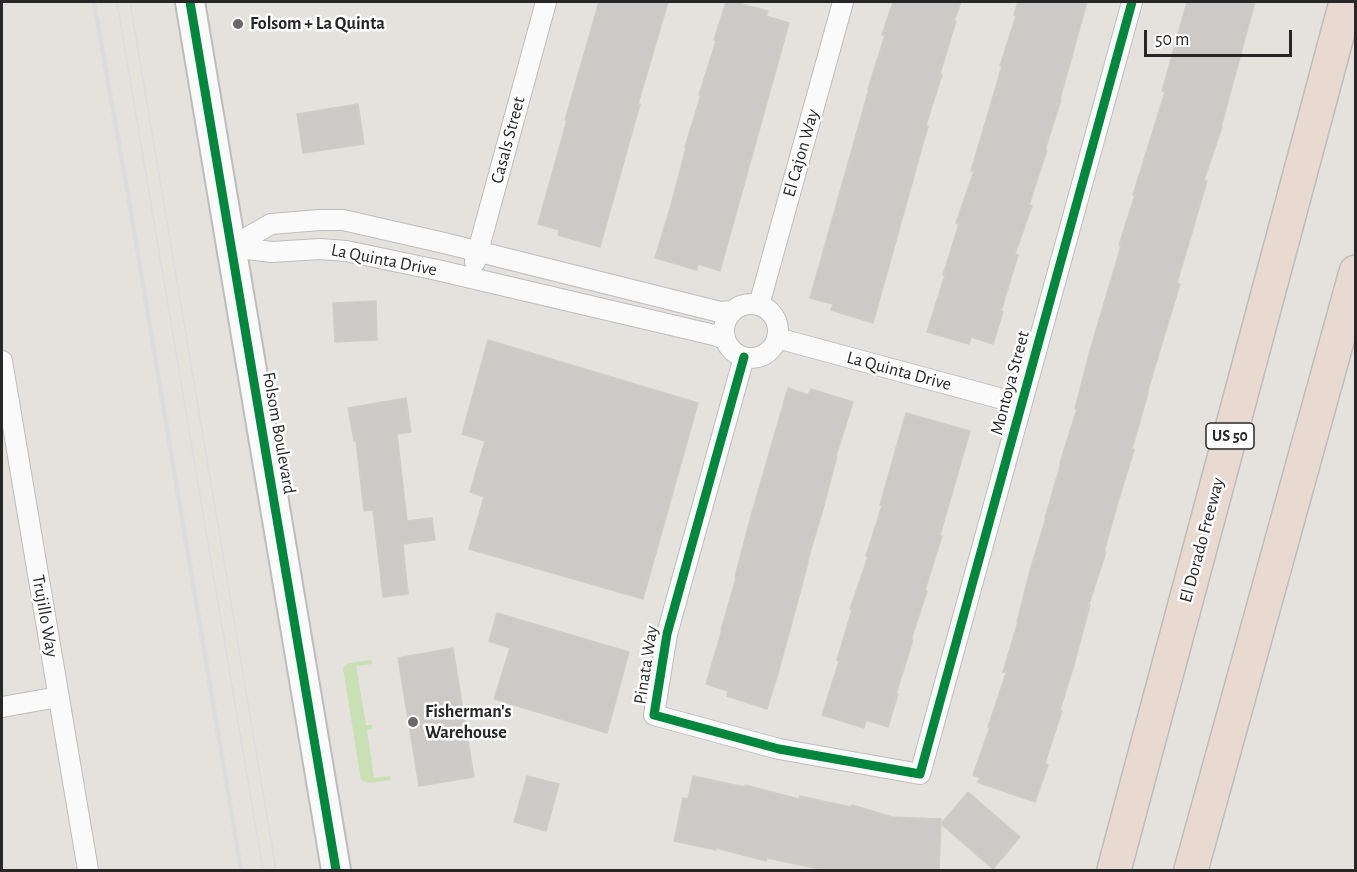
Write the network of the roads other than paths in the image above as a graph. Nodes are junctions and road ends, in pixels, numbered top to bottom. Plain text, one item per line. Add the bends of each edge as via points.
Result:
1 (190, 2) edge
2 (546, 2) edge
3 (843, 2) edge
4 (1132, 2) edge
5 (1346, 2) edge
6 (231, 247) junction
7 (478, 252) junction
8 (1356, 272) edge
9 (471, 278) junction
10 (759, 305) junction
11 (733, 311) junction
12 (724, 339) junction
13 (777, 339) junction
14 (744, 357) junction
15 (2, 361) edge
16 (1021, 404) junction
17 (58, 697) junction
18 (2, 707) edge
19 (920, 774) joint
20 (88, 870) edge
21 (336, 870) edge
22 (1114, 870) edge
23 (1191, 870) edge

1 - 6 main road, Folsom Boulevard
2 - 7 street, Casals Street
3 - 10 street, El Cajon Way
4 - 16 street, Montoya Street
5 - 22 highway, El Dorado Freeway / US 50
6 - 7 street, La Quinta Drive via 271,224 343,220
6 - 9 street, La Quinta Drive via 272,252 346,251
6 - 21 main road, Folsom Boulevard
7 - 9 street, Casals Street
7 - 11 street, La Quinta Drive via 720,312
8 - 23 highway
9 - 12 street, La Quinta Drive
10 - 11 street
10 - 13 street via 776,322
11 - 12 street via 726,322
12 - 14 street
13 - 14 street via 764,354
13 - 16 street, La Quinta Drive
14 - 19 street, Pinata Way via 667,633 654,715 779,749
15 - 17 street, Trujillo Way
16 - 19 street, Montoya Street
17 - 18 street
17 - 20 street, Trujillo Way

